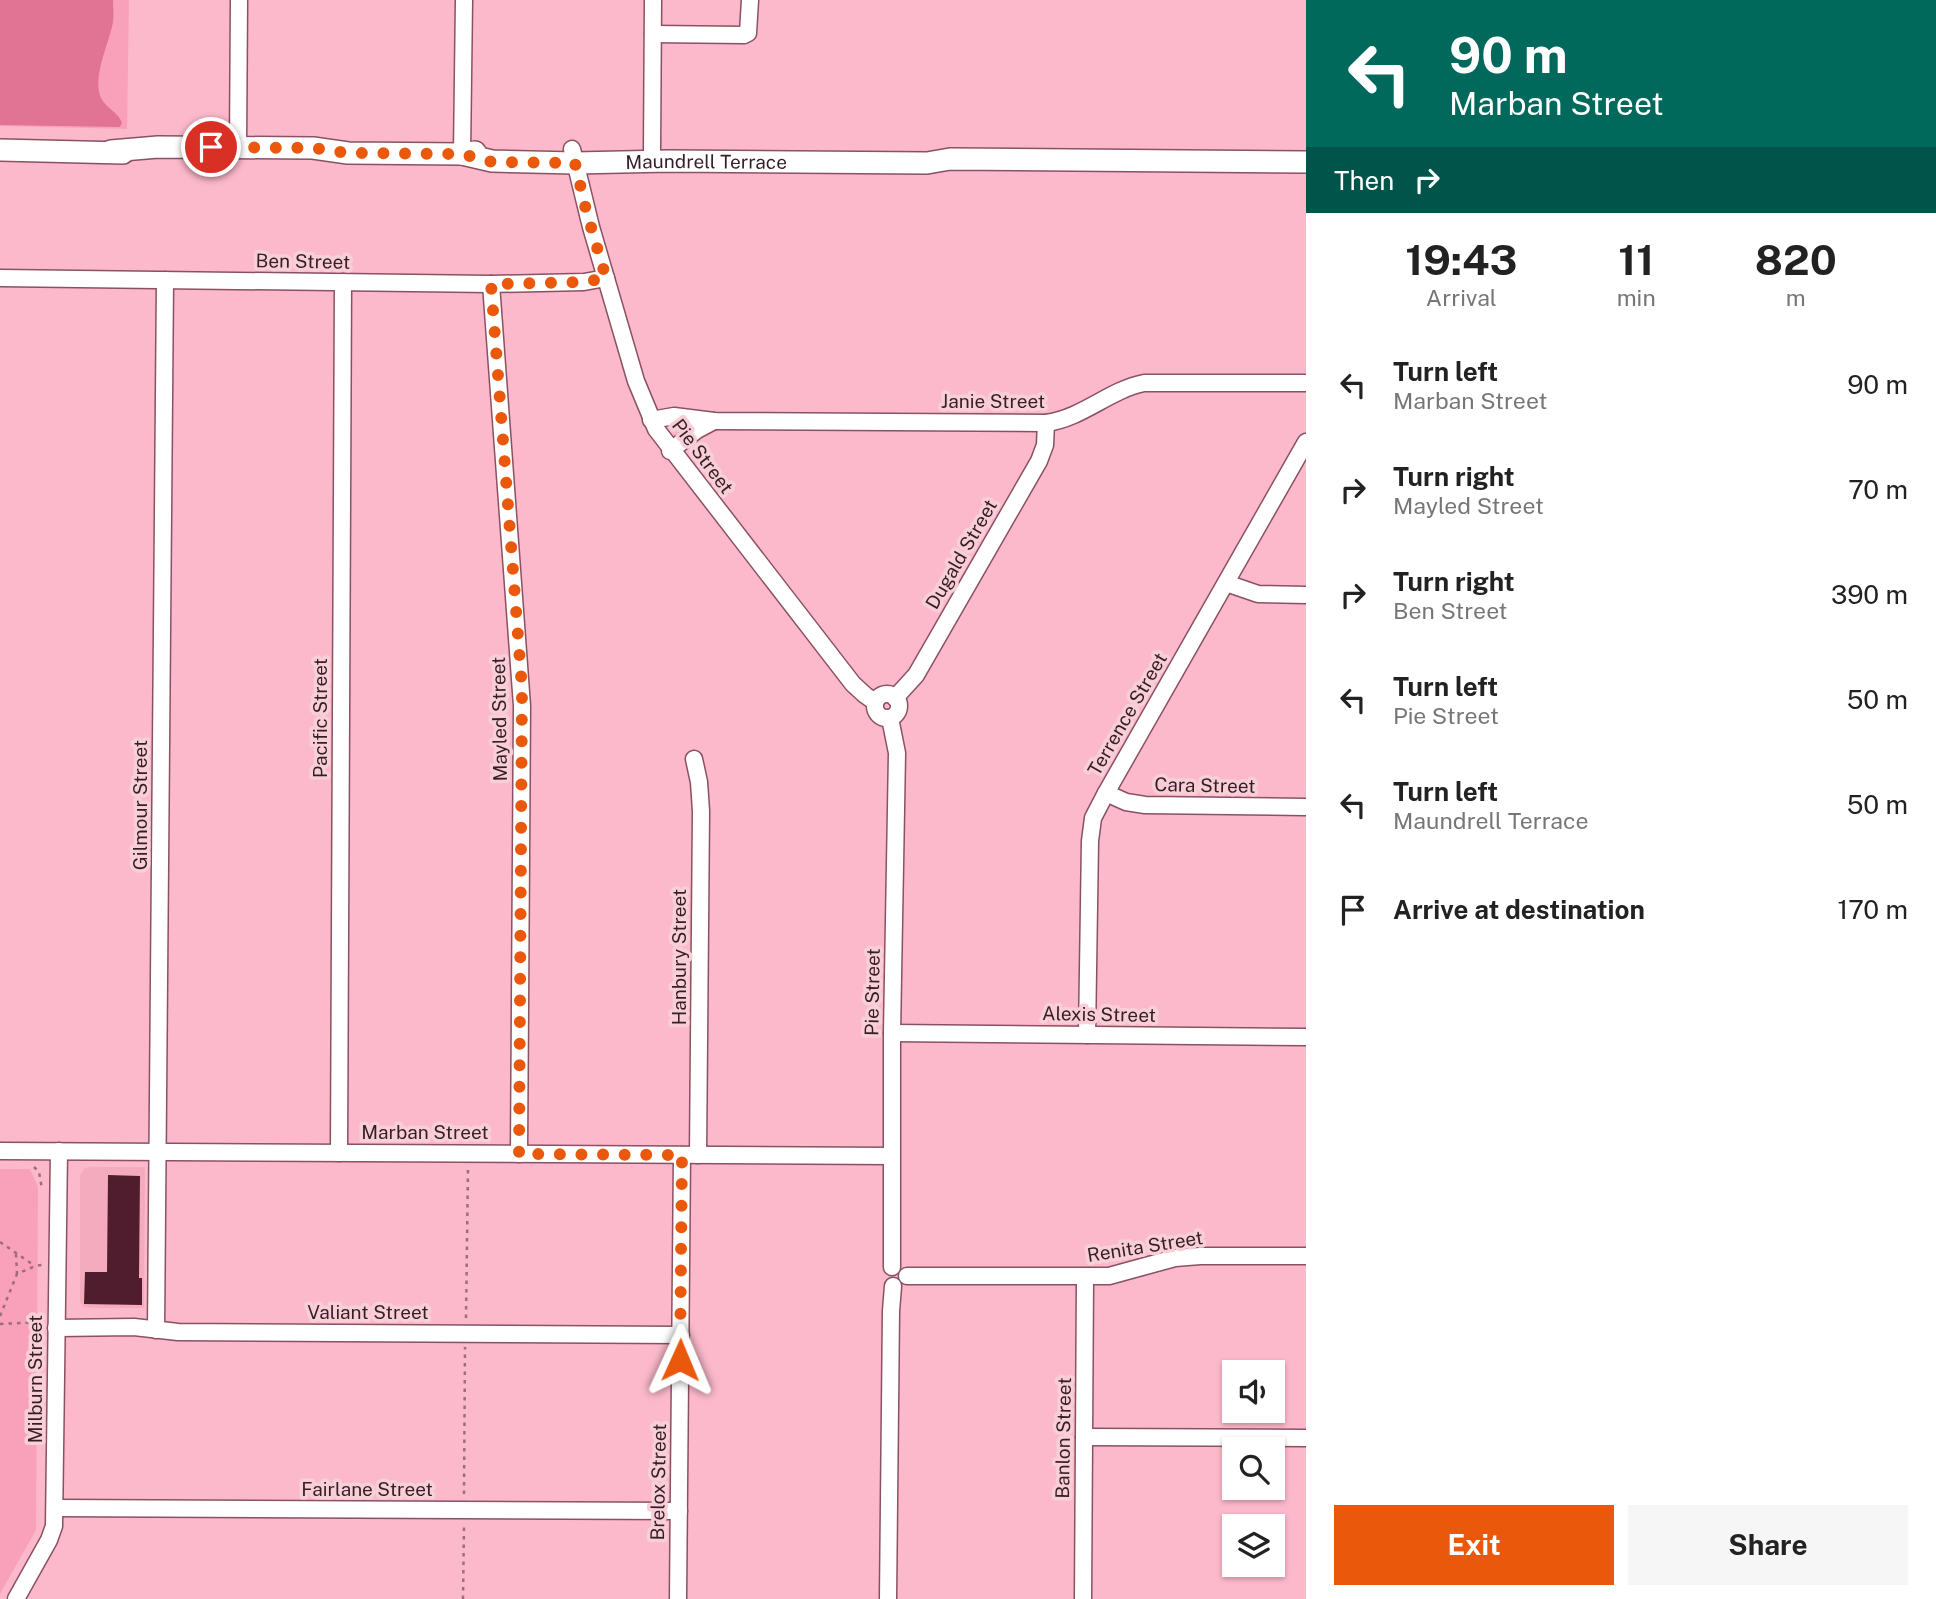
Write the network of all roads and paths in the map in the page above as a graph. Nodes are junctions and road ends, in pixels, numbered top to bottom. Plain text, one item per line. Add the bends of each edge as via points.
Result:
1 (239, 0) edge
2 (464, 0) edge
3 (653, 0) edge
4 (750, 0) edge
5 (653, 34) junction
6 (237, 147) junction
7 (0, 150) edge
8 (111, 151) junction
9 (652, 151) junction
10 (348, 153) junction
11 (462, 154) junction
12 (574, 156) junction
13 (950, 159) junction
14 (1306, 162) edge
15 (0, 278) edge
16 (606, 278) junction
17 (165, 281) junction
18 (344, 282) junction
19 (491, 284) junction
20 (1306, 383) edge
21 (651, 420) junction
22 (715, 421) junction
23 (1046, 423) junction
24 (1306, 442) edge
25 (670, 451) junction
26 (1226, 583) junction
27 (1306, 595) edge
28 (895, 698) junction
29 (876, 702) junction
30 (890, 718) junction
31 (694, 760) dead end
32 (1105, 793) junction
33 (1306, 807) edge
34 (892, 1033) junction
35 (1087, 1035) junction
36 (1306, 1037) edge
37 (59, 1150) junction
38 (0, 1151) edge
39 (158, 1152) junction
40 (339, 1153) junction
41 (469, 1153) junction
42 (519, 1154) junction
43 (690, 1155) junction
44 (891, 1156) junction
45 (30, 1165) dead end
46 (44, 1171) dead end
47 (39, 1172) junction
48 (42, 1188) dead end
49 (0, 1242) edge
50 (16, 1254) junction
51 (1306, 1256) edge
52 (42, 1265) dead end
53 (35, 1266) junction
54 (892, 1267) junction
55 (17, 1274) junction
56 (907, 1276) junction
57 (1085, 1277) junction
58 (893, 1286) junction
59 (0, 1315) edge
60 (0, 1324) edge
61 (49, 1325) junction
62 (466, 1325) dead end
63 (156, 1330) junction
64 (681, 1335) junction
65 (466, 1342) dead end
66 (1084, 1437) junction
67 (1306, 1438) edge
68 (464, 1501) dead end
69 (55, 1508) junction
70 (679, 1511) junction
71 (464, 1518) dead end
72 (16, 1599) edge
73 (463, 1599) edge
74 (678, 1599) edge
75 (888, 1599) edge
76 (1083, 1599) edge

1 - 6 street
2 - 11 street
3 - 5 street
4 - 5 street via 750,28 744,35
5 - 9 street
6 - 8 main road, Maundrell Terrace
6 - 10 main road, Maundrell Terrace
7 - 8 main road, Maundrell Terrace
8 - 10 main road, Maundrell Terrace via 314,159
9 - 12 main road, Maundrell Terrace
9 - 13 main road, Maundrell Terrace via 927,154
10 - 11 main road, Maundrell Terrace
11 - 12 main road, Maundrell Terrace via 492,149
12 - 13 main road, Maundrell Terrace via 669,161 927,163
12 - 16 street, Pie Street
13 - 14 main road, Maundrell Terrace
15 - 17 street, Ben Street
16 - 19 street, Ben Street
16 - 21 street, Pie Street
17 - 18 street, Ben Street
17 - 39 street, Gilmour Street
18 - 19 street, Ben Street
18 - 40 street, Pacific Street
19 - 42 street, Mayled Street via 522,688
20 - 23 street, Janie Street via 1144,383 1075,415
21 - 22 street, Janie Street via 674,416
21 - 25 street, Pie Street
22 - 23 street, Janie Street
22 - 25 street
23 - 28 street, Dugald Street via 1039,461 916,675
24 - 26 street, Terrence Street
25 - 29 street, Pie Street via 853,684
26 - 27 street via 1258,594
26 - 32 street, Terrence Street
28 - 29 street via 884,694
28 - 30 street via 899,710
29 - 30 street via 879,716
30 - 34 street, Pie Street via 897,753
31 - 43 street, Hanbury Street via 701,811
32 - 33 street, Cara Street via 1145,805
32 - 35 street, Terrence Street via 1093,818 1090,841
34 - 35 street, Alexis Street
34 - 44 street, Pie Street
35 - 36 street, Alexis Street
37 - 38 street, Marban Street
37 - 39 street, Marban Street
37 - 61 street, Milburn Street
39 - 40 street, Marban Street
39 - 63 street, Gilmour Street
40 - 41 street, Marban Street
41 - 42 street, Marban Street
41 - 62 path
42 - 43 street, Marban Street
43 - 44 street, Marban Street
43 - 64 street, Brelox Street
44 - 54 street, Pie Street
45 - 47 path
46 - 47 path
47 - 48 path
49 - 50 path
50 - 53 path
50 - 55 path
51 - 57 street, Renita Street via 1175,1258 1109,1276
52 - 53 path
53 - 55 path
54 - 56 street via 902,1267
54 - 58 street via 887,1279
55 - 59 path
56 - 57 street, Renita Street
56 - 58 street via 902,1285
57 - 66 street, Banlon Street
58 - 75 street
60 - 61 path
61 - 63 street, Valiant Street
61 - 69 street, Milburn Street
63 - 64 street, Valiant Street
64 - 70 street, Brelox Street
65 - 68 path
66 - 67 street
66 - 76 street, Banlon Street
69 - 70 street, Fairlane Street
69 - 72 street, Milburn Street via 49,1540
70 - 74 street, Brelox Street
71 - 73 path

